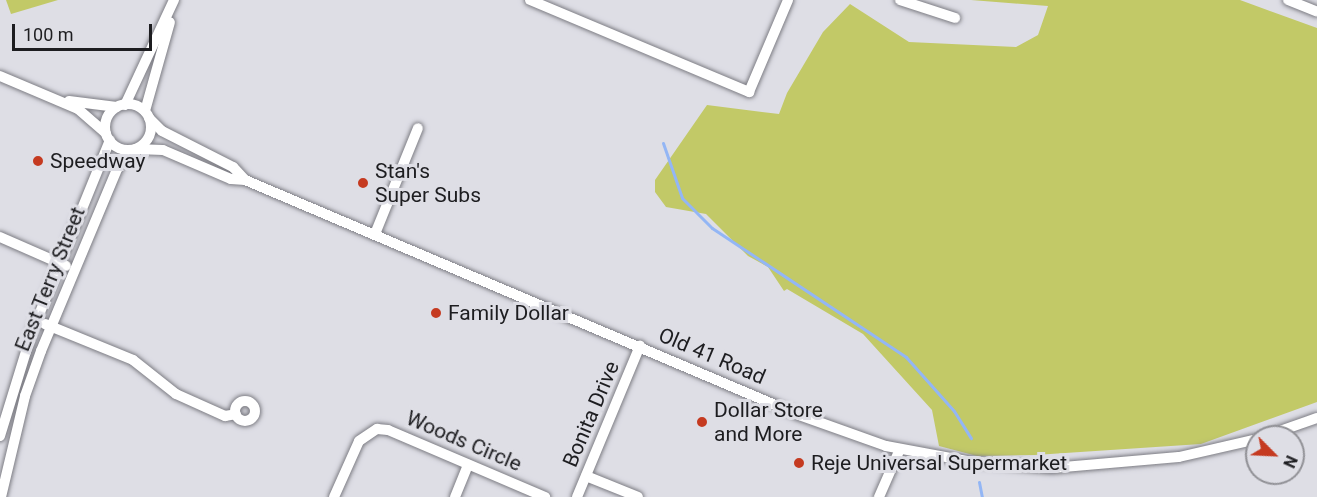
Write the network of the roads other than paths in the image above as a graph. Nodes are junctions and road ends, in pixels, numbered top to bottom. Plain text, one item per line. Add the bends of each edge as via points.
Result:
1 (175, 0) edge
2 (530, 0) edge
3 (789, 0) edge
4 (900, 0) edge
5 (1288, 0) edge
6 (1317, 12) edge
7 (955, 18) dead end
8 (0, 76) edge
9 (40, 93) junction
10 (121, 106) junction
11 (147, 115) junction
12 (417, 128) dead end
13 (108, 137) junction
14 (133, 149) junction
15 (245, 180) junction
16 (375, 234) junction
17 (0, 237) edge
18 (59, 263) junction
19 (74, 270) junction
20 (36, 321) junction
21 (50, 326) junction
22 (640, 346) junction
23 (236, 414) dead end
24 (1317, 418) edge
25 (1297, 425) edge
26 (0, 436) edge
27 (1245, 442) edge
28 (900, 449) junction
29 (468, 465) junction
30 (586, 476) junction
31 (1, 497) edge
32 (334, 497) edge
33 (455, 497) edge
34 (545, 497) edge
35 (577, 497) edge
36 (638, 497) edge
37 (879, 497) edge

1 - 10 street
1 - 11 street
2 - 3 street via 749,92
4 - 7 street
5 - 6 street
8 - 9 street
9 - 10 street via 103,108
9 - 13 street via 78,109
10 - 11 street
10 - 13 street via 107,118
11 - 14 street via 151,132
11 - 15 street, Old 41 Road via 162,131 233,167
12 - 16 street
13 - 14 street
13 - 18 street, East Terry Street
14 - 15 street, Old 41 Road via 163,150 231,179
14 - 19 street, East Terry Street
15 - 16 street, Old 41 Road
16 - 22 street, Old 41 Road
17 - 18 street
18 - 19 street
18 - 20 street, East Terry Street
19 - 21 street, East Terry Street
20 - 21 street
20 - 26 street, East Terry Street
21 - 23 street via 133,360 176,394 225,416
21 - 31 street, East Terry Street via 25,396
22 - 28 street, Old 41 Road via 799,415
22 - 30 street, Bonita Drive
24 - 25 street
27 - 28 street, Old 41 Road via 1179,457 1052,468 967,461
28 - 37 street
29 - 32 street, Woods Circle via 388,430 377,429 359,441
29 - 33 street
29 - 34 street, Woods Circle
30 - 35 street, Bonita Drive
30 - 36 street

